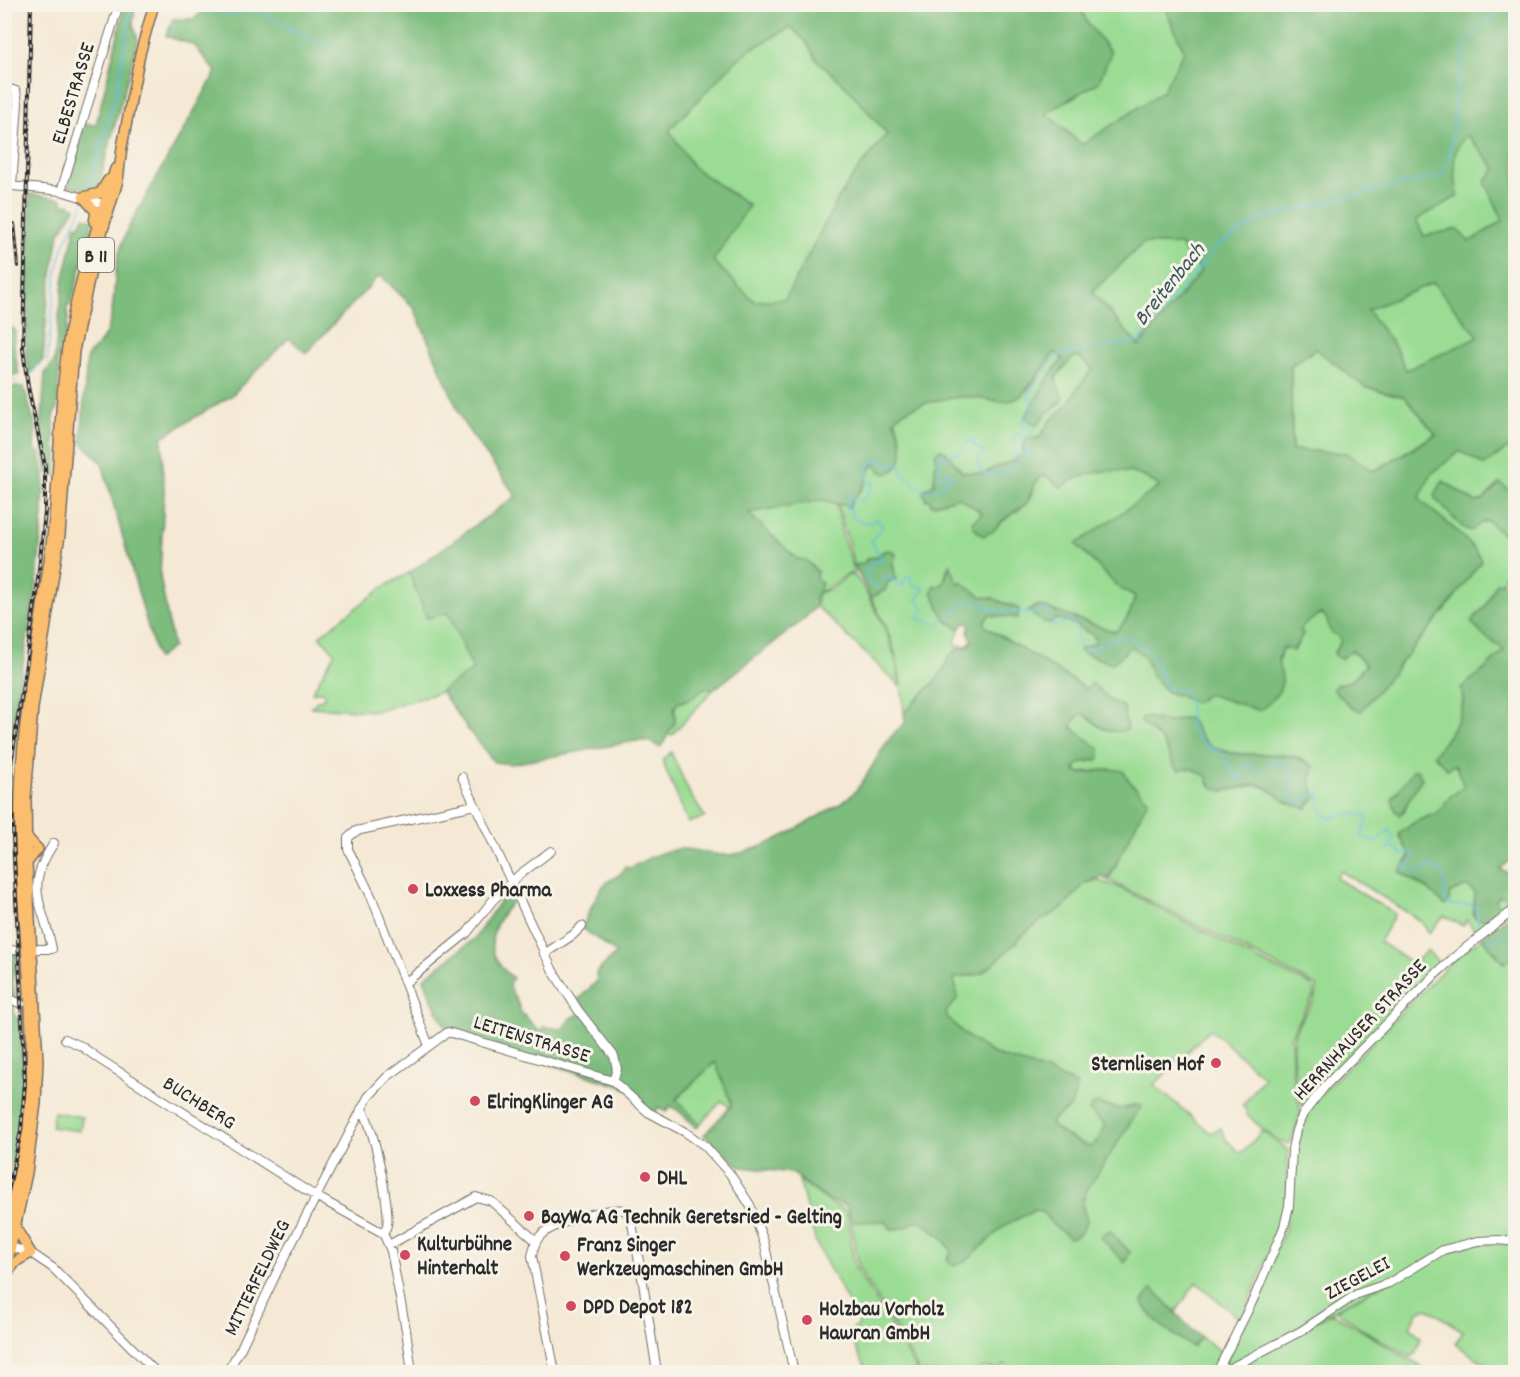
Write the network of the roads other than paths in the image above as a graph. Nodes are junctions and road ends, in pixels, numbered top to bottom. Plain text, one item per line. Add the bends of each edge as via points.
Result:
1 (119, 4) edge
2 (154, 4) edge
3 (4, 87) edge
4 (122, 147) junction
5 (114, 171) junction
6 (8, 186) edge
7 (61, 191) junction
8 (83, 197) junction
9 (108, 205) junction
10 (93, 242) junction
11 (462, 777) dead end
12 (475, 805) junction
13 (26, 836) junction
14 (54, 843) dead end
15 (38, 849) junction
16 (551, 851) dead end
17 (48, 852) junction
18 (27, 863) junction
19 (511, 883) junction
20 (1515, 908) edge
21 (582, 926) dead end
22 (36, 949) dead end
23 (16, 950) dead end
24 (4, 951) edge
25 (544, 954) junction
26 (405, 983) junction
27 (4, 996) edge
28 (28, 996) junction
29 (21, 1004) junction
30 (29, 1016) junction
31 (65, 1039) dead end
32 (429, 1046) junction
33 (613, 1081) junction
34 (361, 1109) junction
35 (317, 1197) junction
36 (16, 1227) junction
37 (383, 1233) junction
38 (4, 1237) edge
39 (536, 1241) junction
40 (1515, 1242) edge
41 (389, 1245) junction
42 (8, 1246) edge
43 (31, 1253) junction
44 (5, 1278) edge
45 (156, 1372) edge
46 (227, 1372) edge
47 (412, 1372) edge
48 (555, 1372) edge
49 (657, 1372) edge
50 (794, 1372) edge
51 (1217, 1372) edge
52 (1223, 1372) edge

1 - 7 street, ELBESTRASSE
2 - 4 main road, B 11
3 - 6 street via 16,92 18,103
4 - 5 main road, B 11
4 - 9 main road, B 11 via 118,181
5 - 8 main road via 100,192
5 - 9 main road, B 11
6 - 7 street
7 - 8 street
8 - 9 street
8 - 10 main road via 96,212
9 - 10 main road, B 11
9 - 13 main road, B 11 via 74,351 60,535 33,708
10 - 28 main road, B 11 via 67,349 53,534 22,755 20,862
11 - 12 street, LEITENSTRASSE
12 - 19 street, LEITENSTRASSE
12 - 26 street via 357,831 348,838 348,849
13 - 15 main road
13 - 18 main road, B 11
14 - 17 street
15 - 17 street
15 - 18 main road
16 - 19 street
17 - 22 street via 36,884 52,949
18 - 36 main road, B 11 via 38,1082 33,1140
19 - 25 street, LEITENSTRASSE
19 - 26 street via 467,933
20 - 51 street, HERRNHAUSER STRASSE via 1438,972 1332,1079 1303,1114 1292,1149 1284,1227
21 - 25 street
23 - 24 street
25 - 33 street, LEITENSTRASSE via 578,1010 611,1051 617,1069
26 - 32 street
27 - 29 street
28 - 29 main road
28 - 30 main road, B 11
29 - 30 main road
30 - 38 main road, B 11 via 31,1082 26,1138
31 - 35 street, BUCHBERG
32 - 33 street, LEITENSTRASSE via 448,1032
32 - 34 street, LEITENSTRASSE via 387,1077
33 - 50 street, LEITENSTRASSE via 648,1112 705,1146 750,1205 764,1242
34 - 35 street, LEITENSTRASSE
34 - 37 street via 366,1112 381,1174 388,1224
35 - 37 street
35 - 46 street, MITTERFELDWEG
36 - 42 main road, B 11
36 - 43 main road
37 - 41 street
39 - 41 street via 491,1201 476,1197
39 - 48 street via 532,1256
39 - 49 street via 558,1226 615,1208 625,1210 639,1260
40 - 52 street, ZIEGELEI via 1478,1240 1443,1250 1389,1283 1357,1294 1301,1331
41 - 47 street
42 - 43 street
42 - 44 main road, B 11
43 - 44 main road via 17,1261
43 - 45 street via 61,1275

